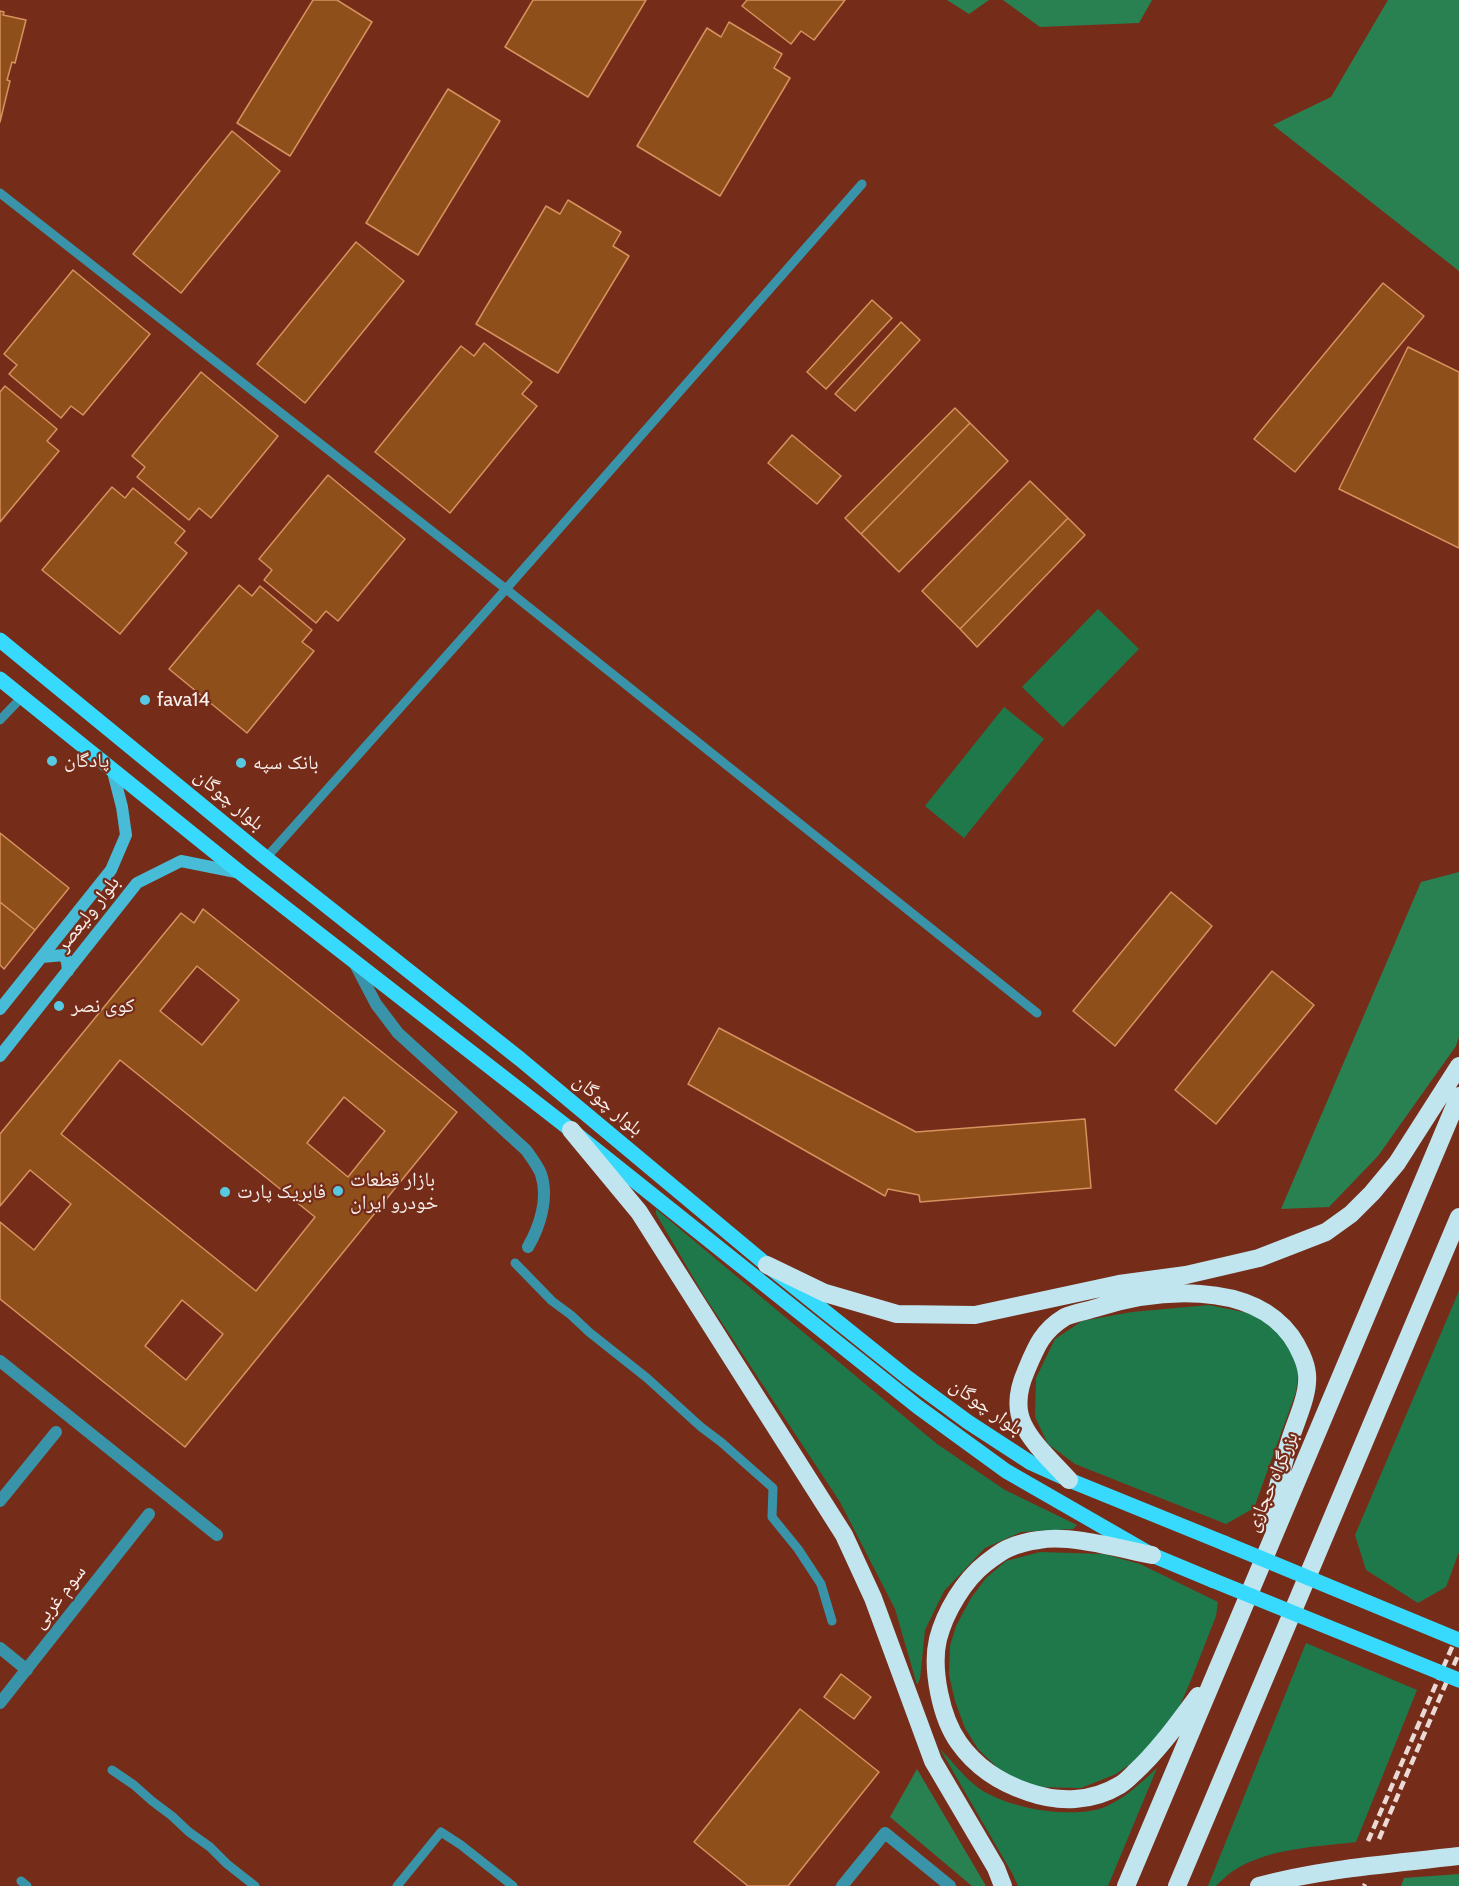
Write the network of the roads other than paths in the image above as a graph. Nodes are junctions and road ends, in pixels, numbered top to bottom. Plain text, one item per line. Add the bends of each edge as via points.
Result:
1 (862, 184) dead end
2 (0, 193) edge
3 (506, 589) junction
4 (0, 640) edge
5 (0, 680) edge
6 (22, 697) junction
7 (0, 720) edge
8 (112, 768) junction
9 (266, 858) junction
10 (242, 874) junction
11 (42, 957) junction
12 (351, 958) junction
13 (68, 971) junction
14 (0, 1008) edge
15 (1037, 1013) dead end
16 (0, 1056) edge
17 (1459, 1066) edge
18 (1459, 1096) edge
19 (571, 1130) junction
20 (1459, 1217) edge
21 (528, 1247) dead end
22 (515, 1263) dead end
23 (767, 1264) junction
24 (0, 1360) edge
25 (56, 1432) dead end
26 (1069, 1480) junction
27 (0, 1501) edge
28 (149, 1514) dead end
29 (1275, 1532) junction
30 (217, 1535) dead end
31 (1152, 1555) junction
32 (832, 1621) dead end
33 (1459, 1640) edge
34 (0, 1648) edge
35 (1217, 1668) junction
36 (27, 1670) junction
37 (1459, 1680) edge
38 (0, 1703) edge
39 (112, 1770) dead end
40 (1459, 1856) edge
41 (255, 1886) edge
42 (397, 1886) edge
43 (513, 1886) edge
44 (842, 1886) edge
45 (950, 1886) edge
46 (1003, 1886) edge
47 (1126, 1886) edge
48 (1177, 1886) edge
49 (1258, 1886) edge

1 - 3 lane
2 - 3 lane
3 - 9 lane
3 - 15 lane
4 - 9 main road, بلوار چوگان
5 - 6 main road, بلوار چوگان
6 - 7 lane
6 - 8 main road, بلوار چوگان
8 - 10 main road, بلوار چوگان
8 - 11 main road, بلوار ولیعصر via 126,835 111,870
9 - 23 main road, بلوار چوگان via 520,1059
10 - 12 main road, بلوار چوگان
10 - 13 main road, بلوار ولیعصر via 181,861 137,883
11 - 13 main road via 64,955
11 - 14 main road, بلوار ولیعصر
12 - 19 main road, بلوار چوگان
12 - 21 street via 376,1004 398,1033 526,1150 541,1174 544,1200 537,1232
13 - 16 main road, بلوار ولیعصر
17 - 23 highway via 1397,1163 1351,1214 1326,1232 1259,1258 975,1315 897,1314 825,1293
18 - 29 highway, بزرگراه حجازی
19 - 31 main road, بلوار چوگان via 918,1407 1006,1471
19 - 46 highway via 639,1212 844,1535 873,1598 933,1761
20 - 48 highway
22 - 32 lane via 552,1301 773,1488 772,1517 821,1584
23 - 26 main road, بلوار چوگان via 968,1422 1031,1463
24 - 30 street
25 - 27 street
26 - 29 highway via 1022,1423 1018,1400 1022,1379 1040,1339 1066,1317 1150,1296 1188,1294 1244,1302 1284,1326 1307,1373 1270,1520
26 - 33 main road, بلوار چوگان, bridge
28 - 36 street, سوم غربی
29 - 35 highway, بزرگراه حجازی
31 - 35 highway via 1081,1540 1042,1539 1007,1548 975,1572 952,1603 938,1639 936,1679 943,1710 959,1743 994,1777 1041,1797 1080,1800 1101,1794 1122,1785 1145,1763
31 - 37 main road, بلوار چوگان, bridge
34 - 36 street
35 - 47 highway, بزرگراه حجازی
36 - 38 street, سوم غربی
39 - 41 lane
40 - 49 highway via 1327,1871
42 - 43 lane via 441,1832
44 - 45 street via 885,1833

